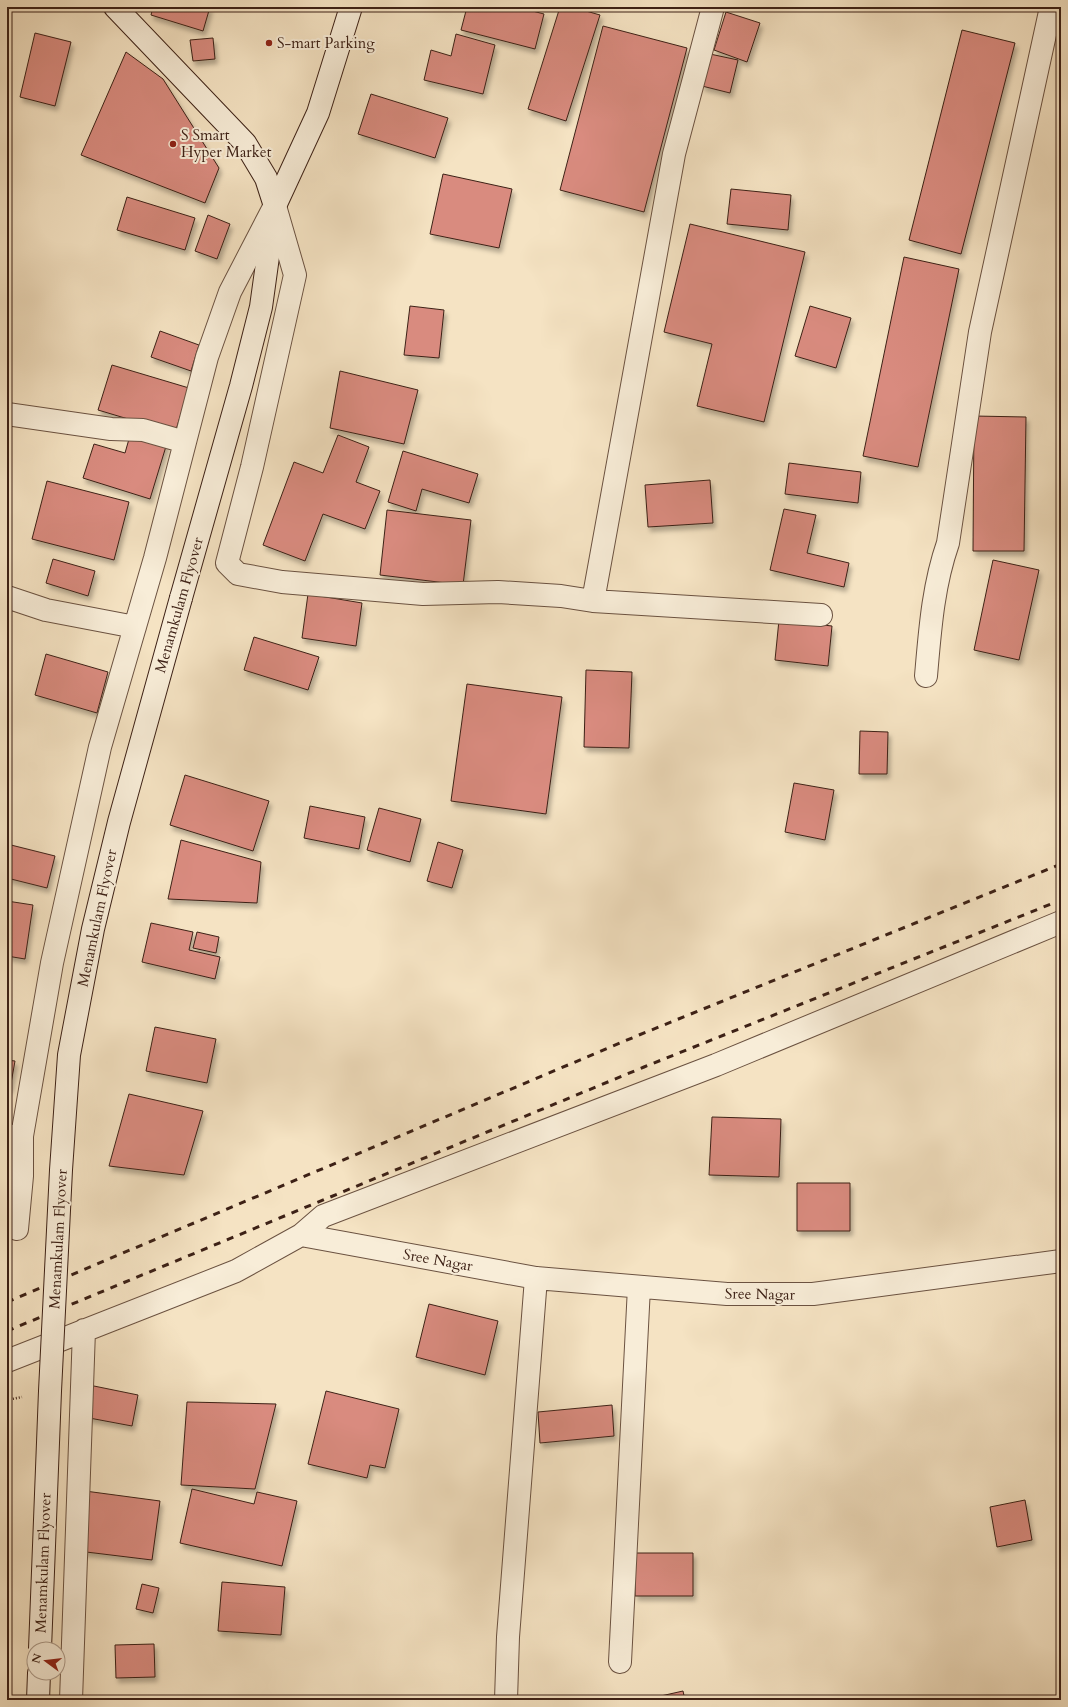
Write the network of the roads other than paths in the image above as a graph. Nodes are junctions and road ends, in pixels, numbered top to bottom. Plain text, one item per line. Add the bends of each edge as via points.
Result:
1 (115, 7) edge
2 (351, 7) edge
3 (713, 7) edge
4 (1051, 7) edge
5 (275, 206) junction
6 (7, 414) edge
7 (185, 442) junction
8 (7, 597) edge
9 (593, 601) junction
10 (821, 615) dead end
11 (135, 627) junction
12 (926, 676) dead end
13 (1061, 922) edge
14 (15, 1136) edge
15 (17, 1229) dead end
16 (301, 1235) junction
17 (1061, 1261) edge
18 (536, 1278) junction
19 (639, 1287) junction
20 (84, 1330) junction
21 (8, 1366) edge
22 (40, 1641) edge
23 (620, 1662) dead end
24 (39, 1681) edge
25 (38, 1700) edge
26 (71, 1700) edge
27 (506, 1700) edge

1 - 5 street via 245,143 266,178
2 - 5 street via 318,113
3 - 9 street via 674,154
4 - 12 street via 980,332 948,543 938,570 931,613
5 - 7 street via 230,292 207,357
5 - 9 street via 295,275 252,467 227,563 238,574 282,582 422,594 498,592
5 - 22 street, Menamkulam Flyover, bridge via 259,314 113,845 93,929 70,1055 51,1360
6 - 7 street via 111,429 144,430
7 - 11 street
8 - 11 street via 46,610
9 - 10 street
11 - 14 street via 100,748
13 - 16 street via 716,1065 322,1216
14 - 15 street via 22,1176
16 - 18 street, Sree Nagar
16 - 20 street via 236,1271
17 - 19 street, Sree Nagar via 813,1294 727,1294
18 - 19 street, Sree Nagar
18 - 27 street via 508,1637
19 - 23 street
20 - 21 street
20 - 26 street
24 - 25 street

